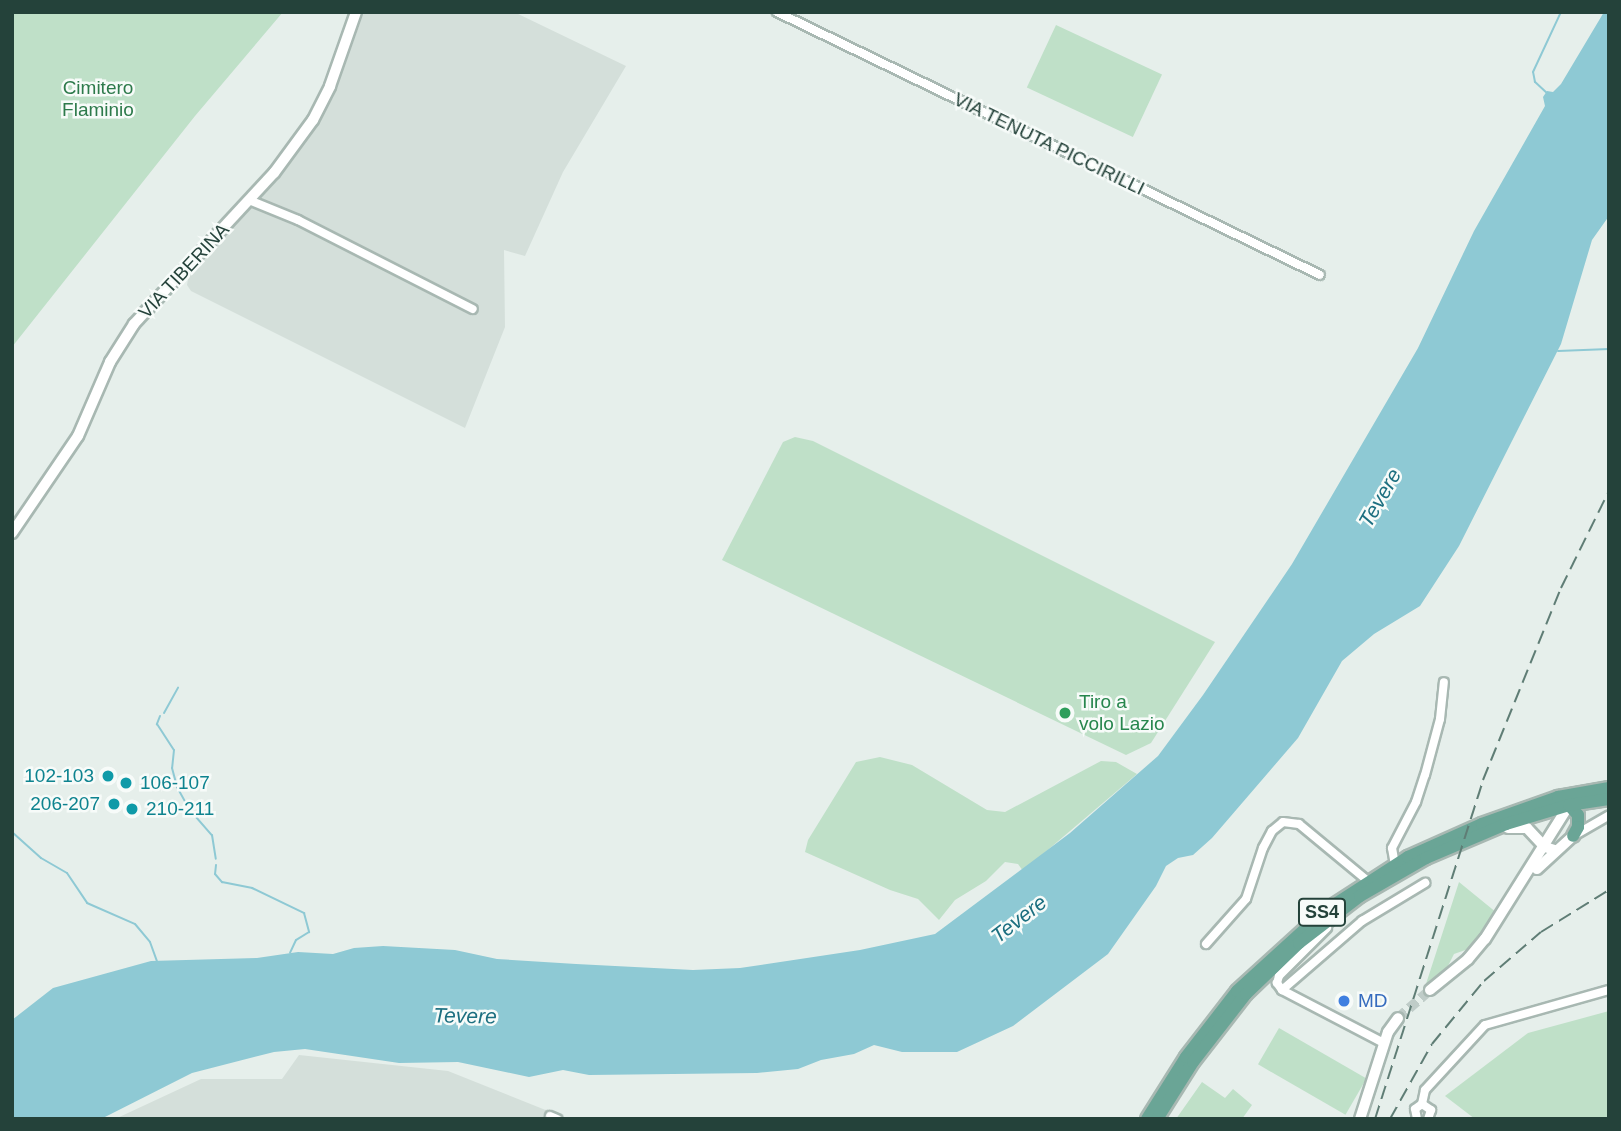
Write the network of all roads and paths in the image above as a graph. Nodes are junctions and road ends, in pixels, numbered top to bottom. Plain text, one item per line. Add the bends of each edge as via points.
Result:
1 (356, 12) edge
2 (777, 12) edge
3 (248, 200) junction
4 (1320, 275) dead end
5 (473, 309) dead end
6 (12, 533) edge
7 (1444, 682) dead end
8 (1609, 788) edge
9 (1609, 799) edge
10 (1568, 800) junction
11 (1609, 815) edge
12 (1486, 832) junction
13 (1573, 836) junction
14 (1550, 849) junction
15 (1395, 865) junction
16 (1368, 881) junction
17 (1425, 883) dead end
18 (1339, 911) junction
19 (1206, 944) dead end
20 (1282, 990) junction
21 (1430, 990) tunnel mouth
22 (1609, 990) edge
23 (1398, 1018) tunnel mouth
24 (1384, 1043) junction
25 (1422, 1104) junction
26 (1430, 1114) edge
27 (1414, 1117) edge
28 (1147, 1119) edge
29 (1157, 1119) edge
30 (1360, 1119) edge
31 (1442, 1119) edge

1 - 3 main road, VIA TIBERINA via 313,120
2 - 4 street, VIA TENUTA PICCIRILLI
3 - 5 street via 298,220
3 - 6 main road, VIA TIBERINA via 134,324 110,362 78,436
7 - 15 street via 1423,784 1392,848
8 - 10 main road, SS4
9 - 10 main road, SS4
10 - 12 main road, SS4
10 - 13 main road via 1578,815
10 - 14 main road
10 - 15 main road, SS4 via 1490,820
11 - 13 street
12 - 14 main road via 1525,827
12 - 18 main road, SS4 via 1410,867
13 - 14 main road
14 - 21 main road via 1480,945
15 - 16 main road, SS4
16 - 19 street via 1299,824 1283,822 1272,831 1246,899
16 - 28 main road, SS4 via 1301,929 1237,991 1186,1057
17 - 20 street via 1362,921
18 - 20 street via 1333,923 1278,977
18 - 29 main road, SS4 via 1246,994
20 - 24 street
22 - 25 street via 1485,1025 1425,1090
23 - 24 main road
24 - 30 main road
25 - 26 street
25 - 27 street
26 - 31 street

